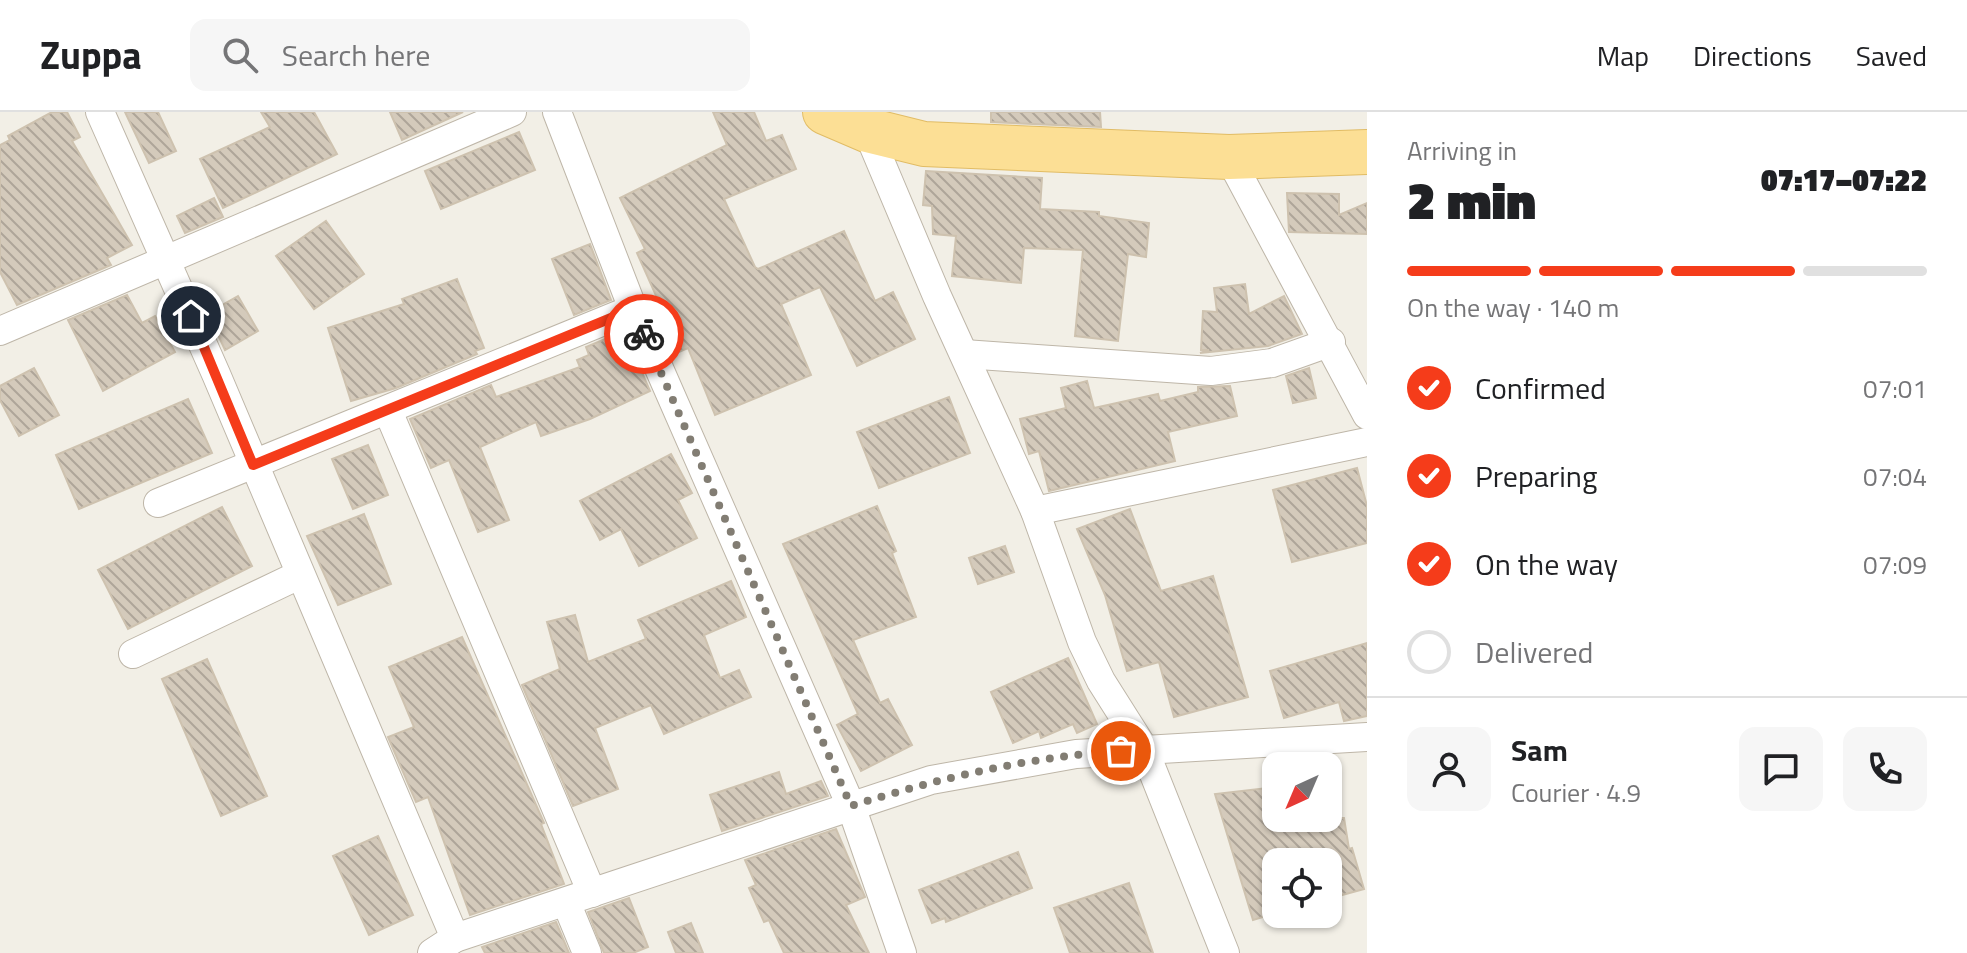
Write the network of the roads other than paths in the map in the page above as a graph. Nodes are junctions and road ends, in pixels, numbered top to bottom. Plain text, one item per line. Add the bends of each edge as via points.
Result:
1 (100, 112) edge
2 (512, 112) edge
3 (557, 112) edge
4 (825, 112) edge
5 (867, 130) junction
6 (1367, 152) edge
7 (1229, 157) junction
8 (165, 258) junction
9 (633, 309) junction
10 (0, 331) edge
11 (1331, 342) junction
12 (964, 354) junction
13 (388, 411) junction
14 (1367, 415) edge
15 (1367, 442) edge
16 (253, 465) junction
17 (158, 503) dead end
18 (1035, 511) junction
19 (299, 575) junction
20 (133, 654) dead end
21 (1367, 737) edge
22 (1144, 749) junction
23 (851, 806) junction
24 (579, 898) junction
25 (443, 946) edge
26 (587, 953) edge
27 (902, 953) edge
28 (1225, 953) edge

1 - 8 street
2 - 8 street
3 - 9 street
4 - 5 main road
5 - 7 main road via 924,144
5 - 12 street
6 - 7 main road
7 - 11 street
8 - 10 street
8 - 16 street
9 - 13 street
9 - 23 street
11 - 12 street via 1272,363 1211,371
11 - 14 street
12 - 18 street
13 - 16 street
13 - 24 street
15 - 18 street
16 - 17 street
16 - 19 street
18 - 22 street via 1082,642
19 - 20 street
19 - 25 street
21 - 22 street
22 - 23 street via 1076,754 931,780
22 - 28 street
23 - 24 street
23 - 27 street
24 - 25 street
24 - 26 street

